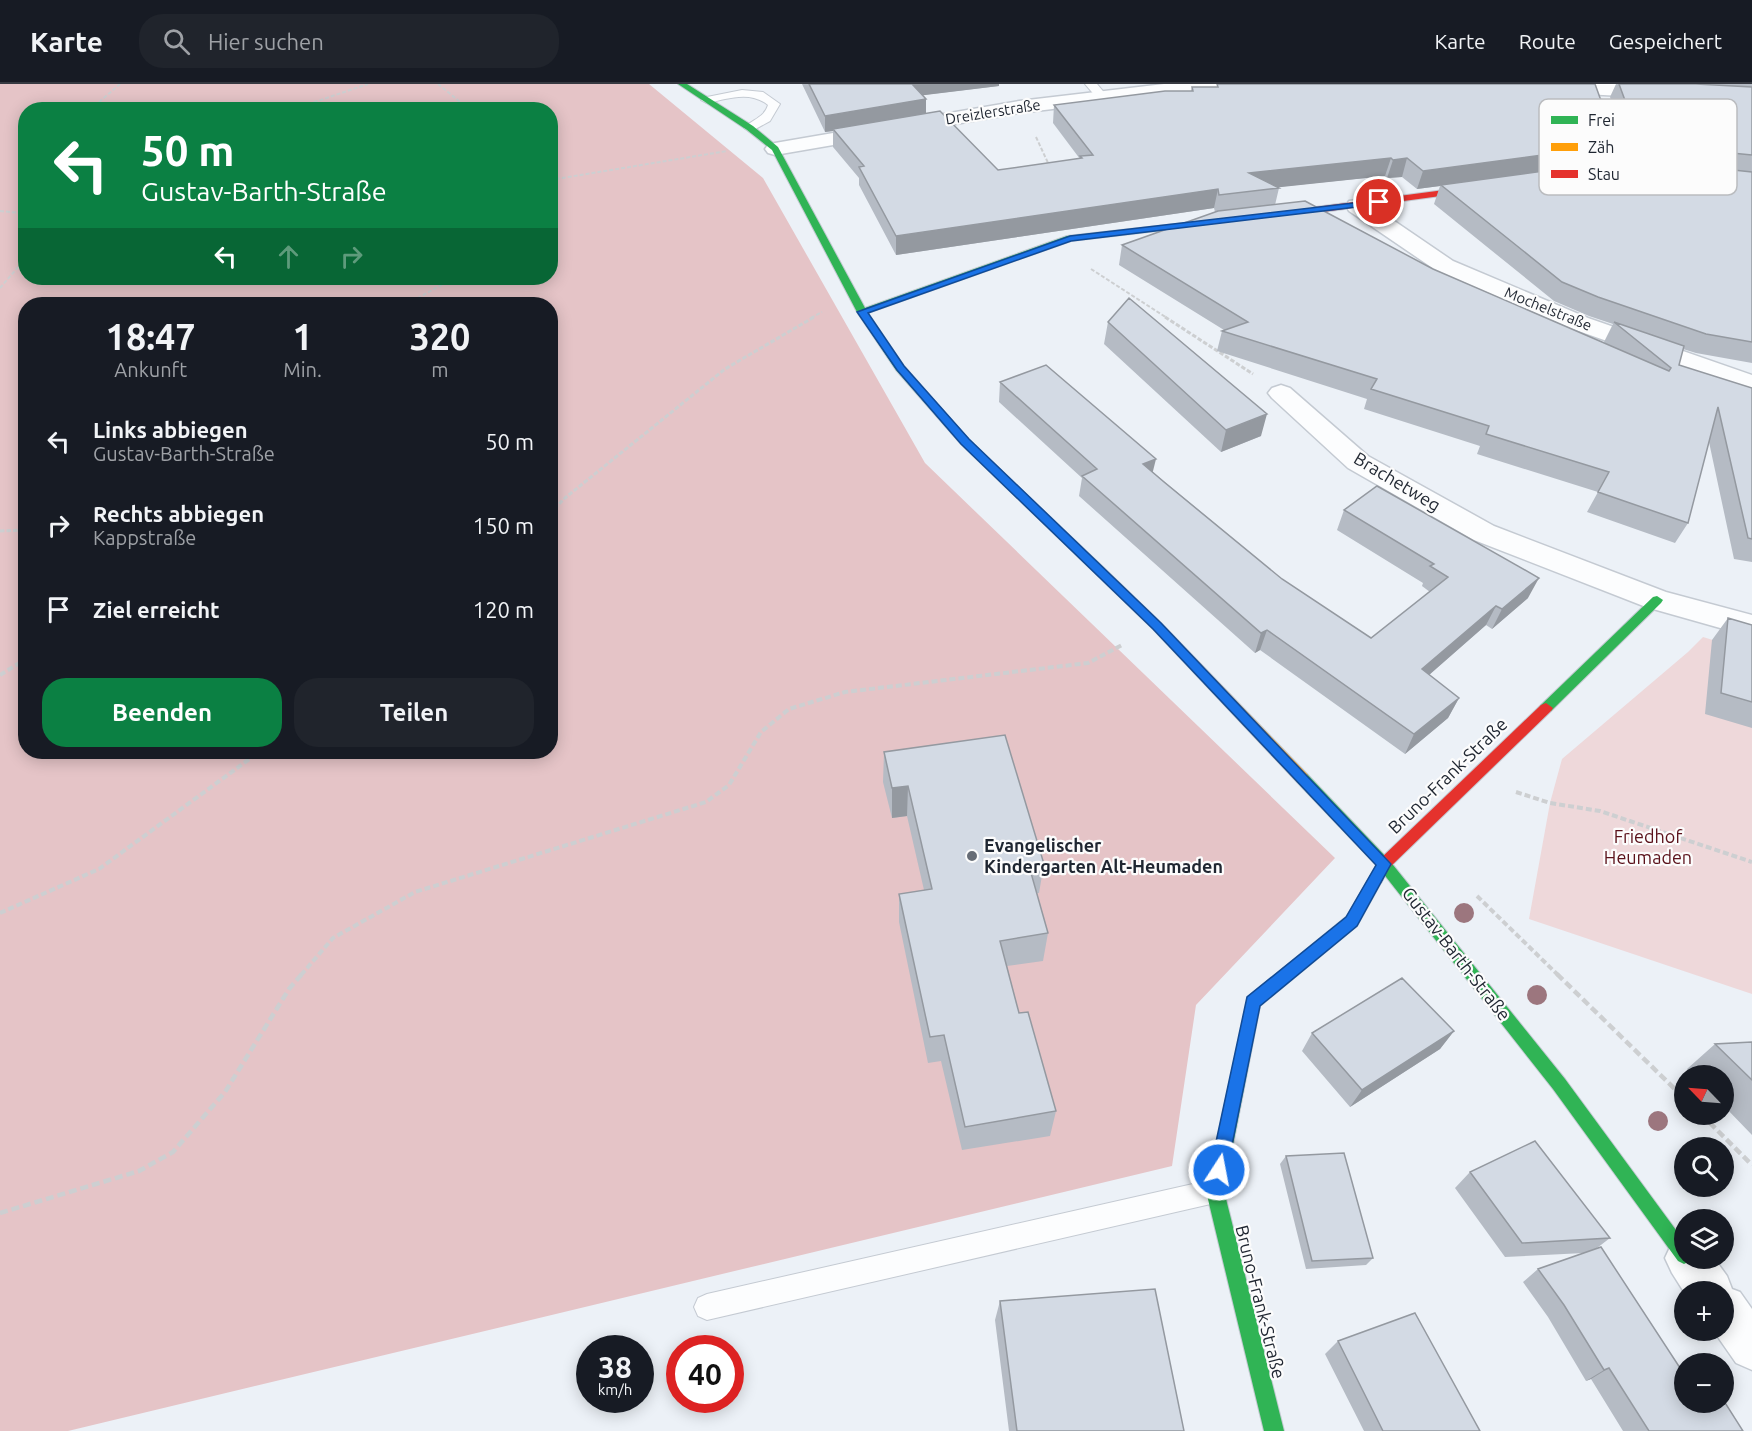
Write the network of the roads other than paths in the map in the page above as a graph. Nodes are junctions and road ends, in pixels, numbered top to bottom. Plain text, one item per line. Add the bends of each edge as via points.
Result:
1 (682, 84) edge
2 (1213, 84) edge
3 (1508, 84) edge
4 (1595, 88) junction
5 (1096, 90) edge
6 (1673, 93) edge
7 (1599, 99) edge
8 (707, 100) junction
9 (750, 128) junction
10 (770, 145) junction
11 (1496, 187) edge
12 (1357, 206) junction
13 (1265, 216) edge
14 (1230, 220) edge
15 (862, 312) junction
16 (1752, 384) edge
17 (1281, 393) road end
18 (1658, 600) junction
19 (1752, 626) edge
20 (1384, 864) junction
21 (1215, 1191) junction
22 (1674, 1241) edge
23 (707, 1307) dead end
24 (1734, 1322) edge
25 (1752, 1347) edge
26 (1274, 1431) edge

1 - 8 street
2 - 5 street, Dreizlerstraße
3 - 4 street
4 - 6 street
4 - 7 street
5 - 10 street, Dreizlerstraße via 1019,107
8 - 9 street
8 - 9 lane via 742,93 768,98 774,104 773,112
9 - 10 street
10 - 15 street, Gustav-Barth-Straße
11 - 12 street
12 - 13 street
12 - 16 street, Mochelstraße via 1444,266 1579,322
14 - 15 street via 1070,238
15 - 20 street, Gustav-Barth-Straße via 900,368 965,442 1157,626
17 - 18 street, Brachetweg via 1358,462 1484,533
18 - 19 street, Brachetweg
18 - 20 street, Bruno-Frank-Straße
20 - 21 street, Bruno-Frank-Straße via 1352,921 1252,1002
20 - 22 street, Gustav-Barth-Straße via 1559,1084
21 - 23 lane
21 - 26 street, Bruno-Frank-Straße
24 - 25 street

